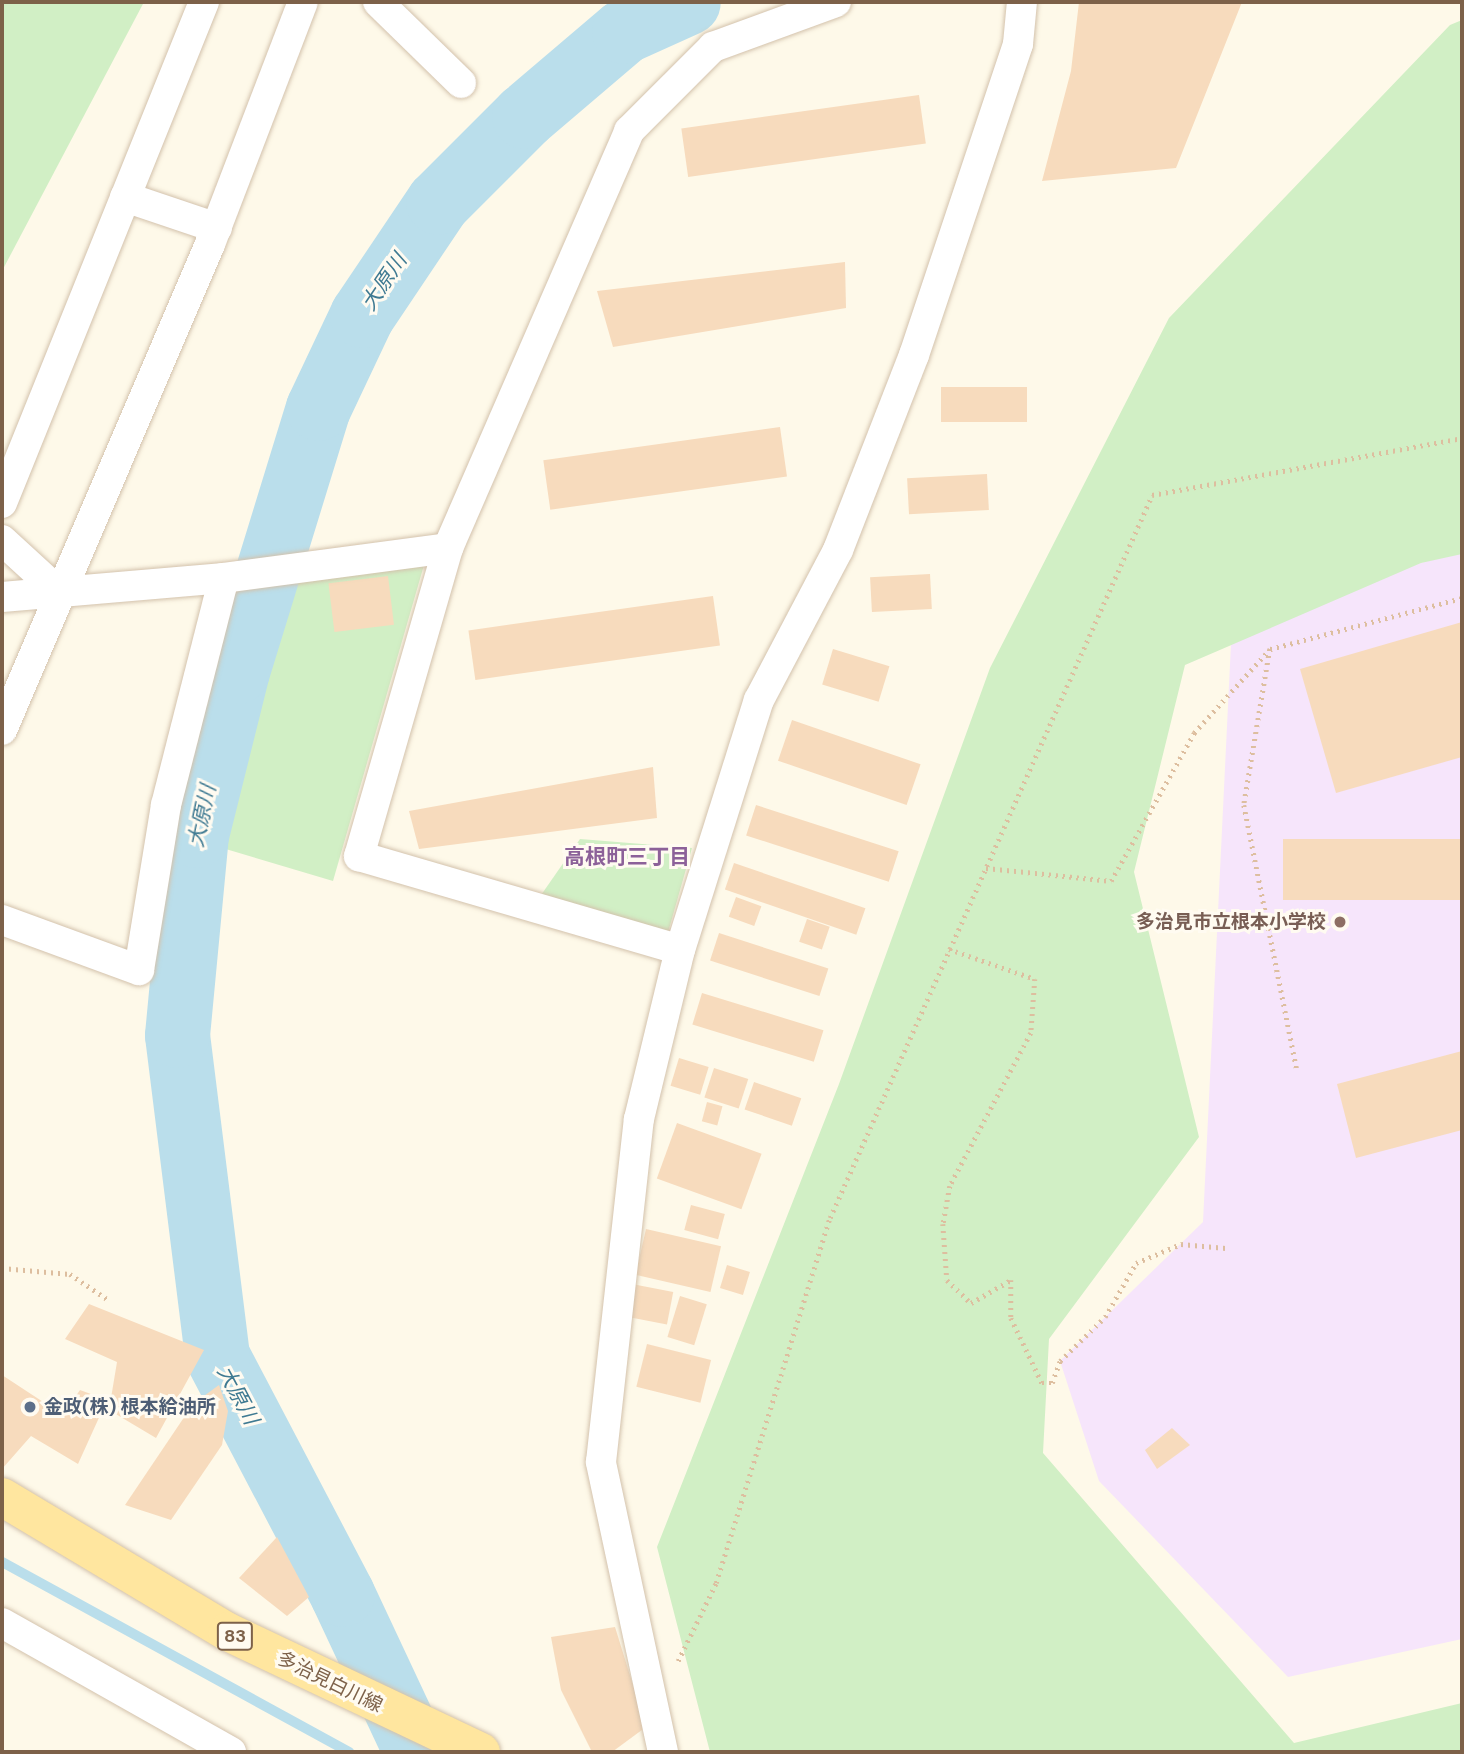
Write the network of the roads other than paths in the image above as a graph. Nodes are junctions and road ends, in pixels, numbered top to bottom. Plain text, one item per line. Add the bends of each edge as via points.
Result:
1 (204, 2) edge
2 (303, 2) edge
3 (378, 2) edge
4 (836, 2) edge
5 (1022, 2) edge
6 (461, 83) dead end
7 (125, 197) junction
8 (217, 228) junction
9 (2, 503) edge
10 (2, 540) edge
11 (448, 548) junction
12 (223, 578) junction
13 (62, 595) junction
14 (2, 597) edge
15 (2, 730) edge
16 (2, 920) edge
17 (680, 950) junction
18 (2, 1497) edge
19 (2, 1623) edge
20 (231, 1752) edge
21 (481, 1752) edge
22 (663, 1752) edge

1 - 7 street
2 - 8 street
3 - 6 street
4 - 11 street via 713,47 629,131
5 - 17 street via 1018,44 914,355 838,550 759,700
7 - 8 street
7 - 9 street
8 - 13 street
10 - 13 street
11 - 12 street
11 - 17 street via 359,856
12 - 13 street
12 - 16 street via 166,804 139,970
13 - 14 street
13 - 15 street
17 - 22 street via 637,1132 601,1462
18 - 21 main road, 多治見白川線 / 83 via 228,1632
19 - 20 street

